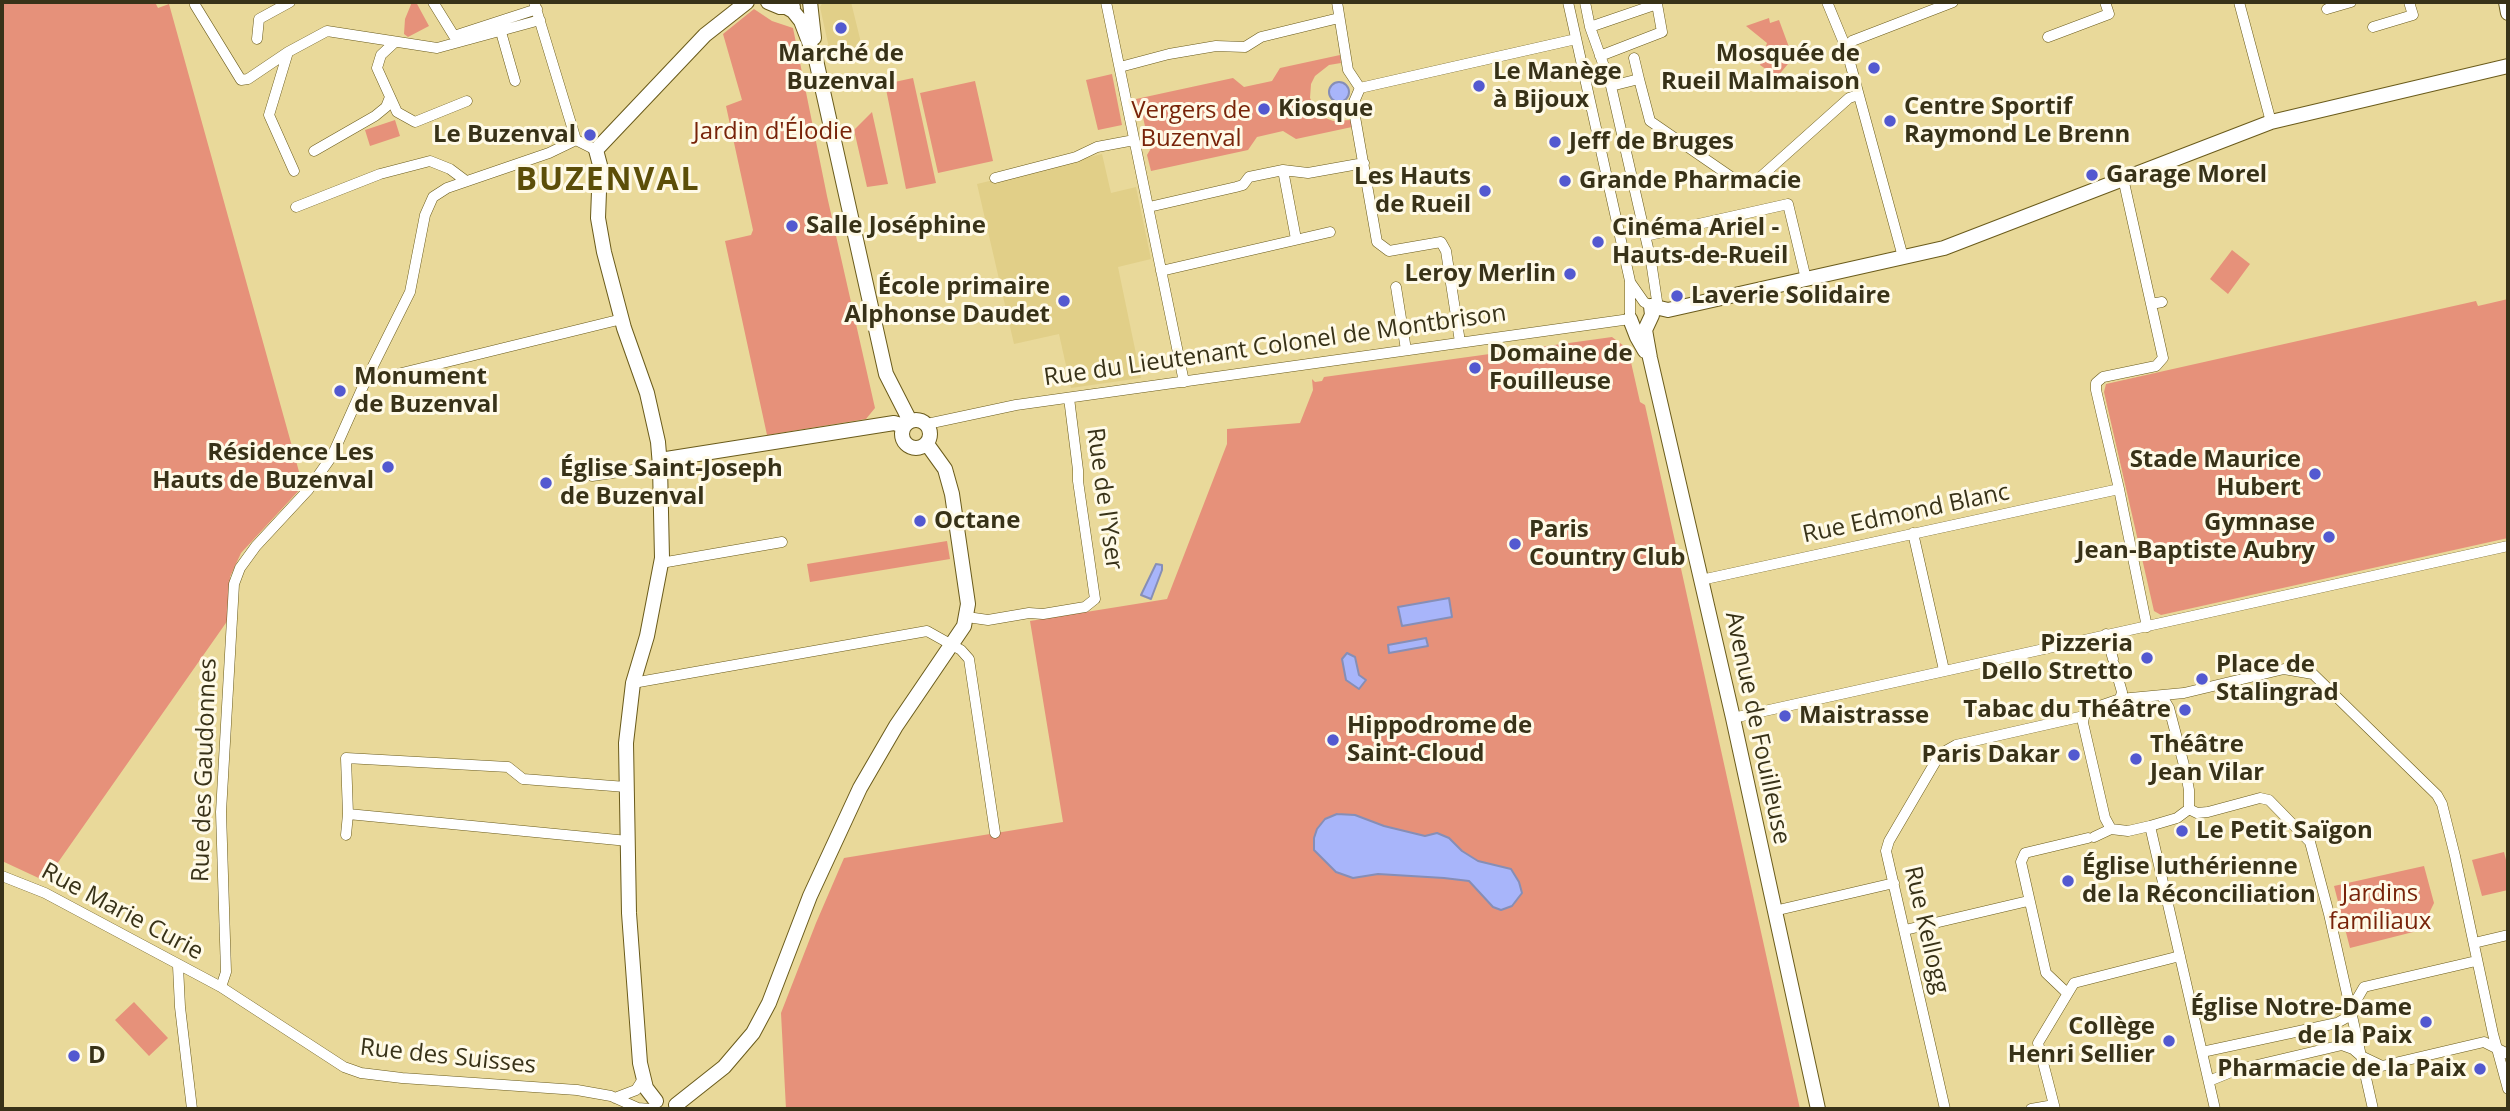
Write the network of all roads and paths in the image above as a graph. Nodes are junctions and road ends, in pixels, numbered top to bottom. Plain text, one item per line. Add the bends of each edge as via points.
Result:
1 (290, 2) edge
2 (433, 2) edge
3 (747, 2) edge
4 (768, 2) edge
5 (804, 2) edge
6 (810, 2) edge
7 (1106, 2) edge
8 (1337, 2) edge
9 (1569, 2) edge
10 (1586, 2) edge
11 (1827, 2) edge
12 (1953, 2) edge
13 (2105, 2) edge
14 (2239, 2) edge
15 (2351, 2) edge
16 (2409, 2) edge
17 (2507, 2) edge
18 (194, 5) dead end
19 (536, 5) edge
20 (786, 8) junction
21 (2327, 9) dead end
22 (2508, 13) edge
23 (1339, 18) junction
24 (540, 20) junction
25 (500, 26) junction
26 (1590, 27) junction
27 (2373, 27) dead end
28 (2048, 37) dead end
29 (257, 39) dead end
30 (1576, 39) junction
31 (455, 40) junction
32 (395, 43) junction
33 (1846, 48) junction
34 (288, 52) junction
35 (1600, 56) junction
36 (1634, 58) dead end
37 (816, 60) junction
38 (2508, 66) edge
39 (1120, 67) junction
40 (1639, 79) junction
41 (515, 81) dead end
42 (1611, 86) junction
43 (1360, 88) junction
44 (1858, 95) junction
45 (390, 97) junction
46 (467, 101) dead end
47 (2271, 122) junction
48 (576, 140) junction
49 (1135, 142) junction
50 (596, 150) junction
51 (314, 151) dead end
52 (1364, 163) junction
53 (1283, 170) junction
54 (294, 172) dead end
55 (995, 178) dead end
56 (2123, 178) junction
57 (466, 181) junction
58 (296, 206) dead end
59 (1149, 207) junction
60 (1330, 232) dead end
61 (1645, 236) junction
62 (1296, 239) junction
63 (1903, 257) junction
64 (1161, 271) junction
65 (1806, 279) junction
66 (1630, 281) junction
67 (1396, 287) dead end
68 (1651, 306) junction
69 (1630, 318) junction
70 (622, 319) junction
71 (1645, 330) junction
72 (1460, 342) junction
73 (1406, 350) junction
74 (1650, 358) junction
75 (365, 382) junction
76 (1184, 382) junction
77 (1069, 398) junction
78 (907, 423) junction
79 (927, 424) junction
80 (927, 444) junction
81 (660, 463) junction
82 (593, 477) dead end
83 (2119, 489) junction
84 (1913, 533) junction
85 (782, 542) dead end
86 (2508, 547) edge
87 (661, 563) junction
88 (1701, 580) junction
89 (967, 617) junction
90 (2147, 626) junction
91 (2106, 634) junction
92 (953, 645) junction
93 (1944, 670) junction
94 (633, 683) junction
95 (2162, 696) junction
96 (2120, 699) junction
97 (2084, 716) junction
98 (1733, 718) junction
99 (626, 788) junction
100 (2189, 809) junction
101 (348, 814) junction
102 (2150, 826) junction
103 (2111, 829) junction
104 (995, 833) dead end
105 (346, 835) dead end
106 (628, 841) junction
107 (2, 876) edge
108 (1894, 883) junction
109 (2028, 901) junction
110 (1774, 911) junction
111 (1905, 930) junction
112 (2508, 935) edge
113 (2474, 943) junction
114 (2180, 956) junction
115 (2476, 961) junction
116 (178, 966) junction
117 (221, 987) junction
118 (2067, 993) junction
119 (2350, 1009) junction
120 (2496, 1046) junction
121 (2202, 1052) junction
122 (2508, 1054) edge
123 (2361, 1056) junction
124 (643, 1079) junction
125 (2209, 1081) junction
126 (2508, 1089) edge
127 (615, 1098) junction
128 (652, 1107) edge
129 (677, 1107) edge
130 (2054, 1107) edge
131 (192, 1109) edge
132 (1818, 1109) edge
133 (1945, 1109) edge
134 (2031, 1109) edge
135 (2215, 1109) edge
136 (2373, 1109) edge

1 - 29 street via 259,19
2 - 31 street
3 - 50 street via 705,34
4 - 20 street
5 - 20 street
6 - 37 street
7 - 39 street
8 - 23 street
9 - 30 street, Avenue de Fouilleuse
10 - 26 street, Avenue de Fouilleuse
11 - 33 street
12 - 33 street via 1852,41
13 - 28 street via 2109,14
14 - 47 street
15 - 21 street
16 - 27 street via 2413,15
17 - 22 street
18 - 34 street via 241,80
19 - 24 street
19 - 25 street
20 - 37 street via 801,21
23 - 39 street via 1261,37 1245,47 1216,46
23 - 43 street via 1348,71
24 - 25 street
24 - 48 street
25 - 31 street
25 - 41 street
26 - 35 street, Avenue de Fouilleuse
26 - 35 street via 1657,4 1662,32
30 - 43 street
30 - 66 street, Avenue de Fouilleuse
31 - 32 street via 437,48
32 - 34 street via 327,31
32 - 45 street via 381,55 377,68
33 - 44 street
34 - 54 street via 269,116
35 - 42 street, Avenue de Fouilleuse
36 - 40 street
37 - 78 street via 884,367
38 - 47 street
39 - 49 street
40 - 42 street
40 - 44 street via 1650,121 1743,185 1755,182
42 - 61 street, Avenue de Fouilleuse
43 - 52 street via 1354,111
44 - 63 street
45 - 46 street via 397,112 415,122
45 - 51 street via 375,116
47 - 56 street
48 - 50 street
48 - 57 street
49 - 55 street via 1097,147
49 - 59 street
50 - 70 street via 600,165 598,218
52 - 53 street via 1308,173
52 - 72 street via 1377,242 1389,251 1441,242 1446,251
53 - 59 street via 1249,177 1236,187
53 - 62 street
56 - 63 street via 1957,244
56 - 83 street via 2156,303 2163,358 2156,366 2103,377 2096,383
57 - 58 street via 430,161 380,174
57 - 75 street via 433,197 425,215 410,292
59 - 64 street
60 - 62 street
61 - 65 street via 1787,204
61 - 68 street, Avenue de Fouilleuse via 1657,301
62 - 64 street
63 - 65 street
64 - 76 street
65 - 68 street via 1668,310
66 - 68 street, Avenue de Fouilleuse
66 - 69 street, Avenue de Fouilleuse
67 - 73 street
68 - 69 street
68 - 71 street, Avenue de Fouilleuse
69 - 71 street
69 - 72 street, Rue du Lieutenant Colonel de Montbrison
69 - 74 street, Avenue de Fouilleuse
70 - 75 street
70 - 81 street via 647,393
71 - 74 street, Avenue de Fouilleuse
72 - 73 street, Rue du Lieutenant Colonel de Montbrison
73 - 76 street, Rue du Lieutenant Colonel de Montbrison
74 - 88 street, Avenue de Fouilleuse
75 - 117 street, Rue des Gaudonnes via 332,456 308,490 247,556 234,584 220,812 226,972
76 - 77 street, Rue du Lieutenant Colonel de Montbrison
77 - 79 street, Rue du Lieutenant Colonel de Montbrison
77 - 89 street, Rue de l'Yser via 1095,599 1086,607 1043,614 988,620
78 - 79 street
78 - 80 street via 902,436 907,445 917,449
78 - 81 street
79 - 80 street via 931,434
80 - 89 street via 944,466 949,482
81 - 82 street
81 - 87 street
83 - 84 street, Rue Edmond Blanc
83 - 90 street
84 - 88 street, Rue Edmond Blanc
84 - 93 street
85 - 87 street
86 - 90 street
87 - 94 street
88 - 98 street, Avenue de Fouilleuse
89 - 92 street
90 - 91 street
91 - 93 street
91 - 96 street
92 - 94 street via 927,631
92 - 104 street via 969,659
92 - 129 street via 896,726 860,788 753,1033
93 - 98 street
94 - 99 street
95 - 96 street
95 - 100 street via 2185,769
95 - 113 street via 2284,669 2313,674 2437,795
96 - 97 street
97 - 103 street
97 - 108 street, Rue Kellogg via 1956,745 1940,754 1889,842 1886,851
98 - 110 street, Avenue de Fouilleuse
99 - 101 street via 523,779 508,767 346,758
99 - 106 street
100 - 102 street
100 - 119 street via 2208,812 2259,798 2269,800 2310,842
101 - 105 street
101 - 106 street
102 - 103 street
102 - 114 street
103 - 109 street via 2025,853 2021,862
106 - 124 street via 629,913
107 - 116 street, Rue Marie Curie via 46,893
108 - 110 street
108 - 111 street, Rue Kellogg
109 - 111 street
109 - 118 street via 2046,973
110 - 132 street, Avenue de Fouilleuse
111 - 133 street, Rue Kellogg
112 - 113 street
113 - 115 street
114 - 118 street via 2074,982
114 - 121 street
115 - 119 street via 2364,987
115 - 120 street
116 - 117 street, Rue Marie Curie
116 - 131 street
117 - 127 street, Rue des Suisses via 344,1067 361,1073 577,1090
118 - 130 street via 2038,1043
119 - 121 street via 2337,1023
119 - 123 street
120 - 122 street
120 - 123 street via 2484,1042 2382,1066
120 - 126 street
121 - 125 street
123 - 125 street via 2342,1045 2236,1070
123 - 136 street
124 - 127 street via 636,1090
124 - 128 street
125 - 135 street
127 - 128 street, Rue des Suisses via 638,1108
128 - 129 street via 666,1099
130 - 134 street

